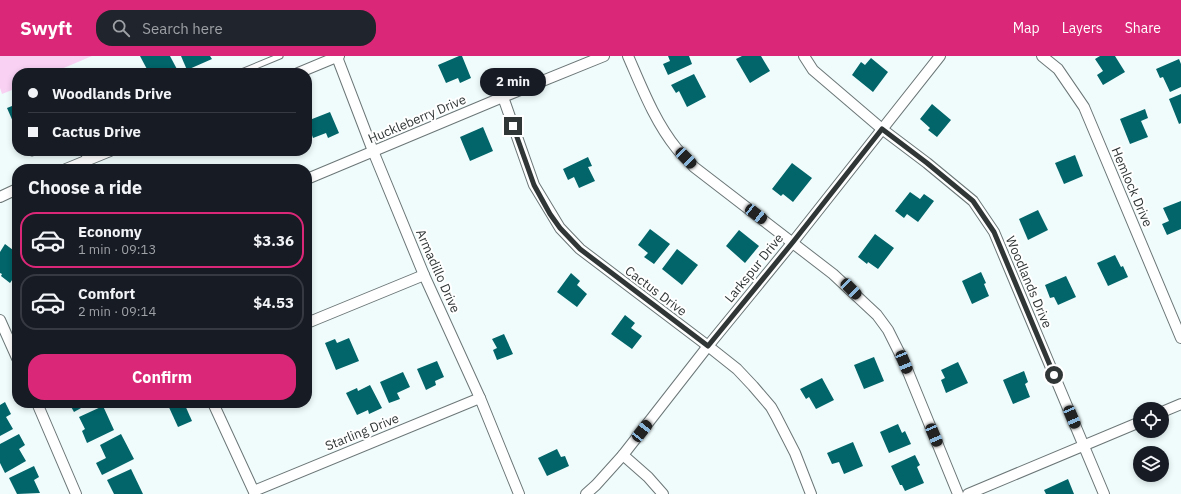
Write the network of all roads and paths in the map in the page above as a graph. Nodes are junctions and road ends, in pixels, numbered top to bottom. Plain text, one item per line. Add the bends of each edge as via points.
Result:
1 (280, 56) edge
2 (337, 56) edge
3 (604, 56) edge
4 (628, 56) edge
5 (804, 56) edge
6 (940, 56) edge
7 (1042, 56) edge
8 (251, 68) edge
9 (309, 68) edge
10 (503, 97) junction
11 (882, 129) junction
12 (373, 151) junction
13 (85, 156) edge
14 (97, 156) edge
15 (87, 160) junction
16 (78, 164) edge
17 (312, 177) edge
18 (12, 192) edge
19 (0, 196) edge
20 (793, 242) junction
21 (424, 275) junction
22 (0, 320) edge
23 (312, 321) edge
24 (1181, 338) edge
25 (708, 346) junction
26 (12, 347) edge
27 (480, 398) junction
28 (1181, 404) edge
29 (39, 408) edge
30 (215, 408) edge
31 (1169, 409) edge
32 (1133, 425) edge
33 (1084, 446) junction
34 (623, 455) junction
35 (254, 492) edge
36 (76, 494) edge
37 (519, 494) edge
38 (586, 494) edge
39 (663, 494) edge
40 (811, 494) edge
41 (958, 494) edge
42 (968, 494) edge
43 (1104, 494) edge

1 - 8 lane
2 - 9 street
2 - 12 street, Armadillo Drive
3 - 10 street, Huckleberry Drive
4 - 20 street via 644,94 677,148 694,167
5 - 11 street, Woodlands Drive via 813,70
6 - 11 street, Larkspur Drive
7 - 24 street, Hemlock Drive via 1058,69 1084,107
10 - 12 street, Huckleberry Drive
10 - 25 street, Cactus Drive via 534,185 560,228 580,249
11 - 20 street, Larkspur Drive
11 - 33 street, Woodlands Drive via 973,201 994,232
12 - 17 street, Huckleberry Drive
12 - 21 street, Armadillo Drive
13 - 15 lane
14 - 15 street
15 - 16 street
18 - 19 street
20 - 25 street, Larkspur Drive
20 - 41 street via 851,289 877,314 888,330 904,362
21 - 23 street
21 - 27 street, Armadillo Drive
22 - 26 street
25 - 34 street, Larkspur Drive
25 - 40 street, Cactus Drive via 737,369 771,407 795,453
27 - 35 street, Starling Drive
27 - 37 street, Armadillo Drive
28 - 31 street
29 - 36 street
30 - 35 street
32 - 33 street
33 - 42 street
33 - 43 street, Woodlands Drive
34 - 38 street, Larkspur Drive
34 - 39 street

